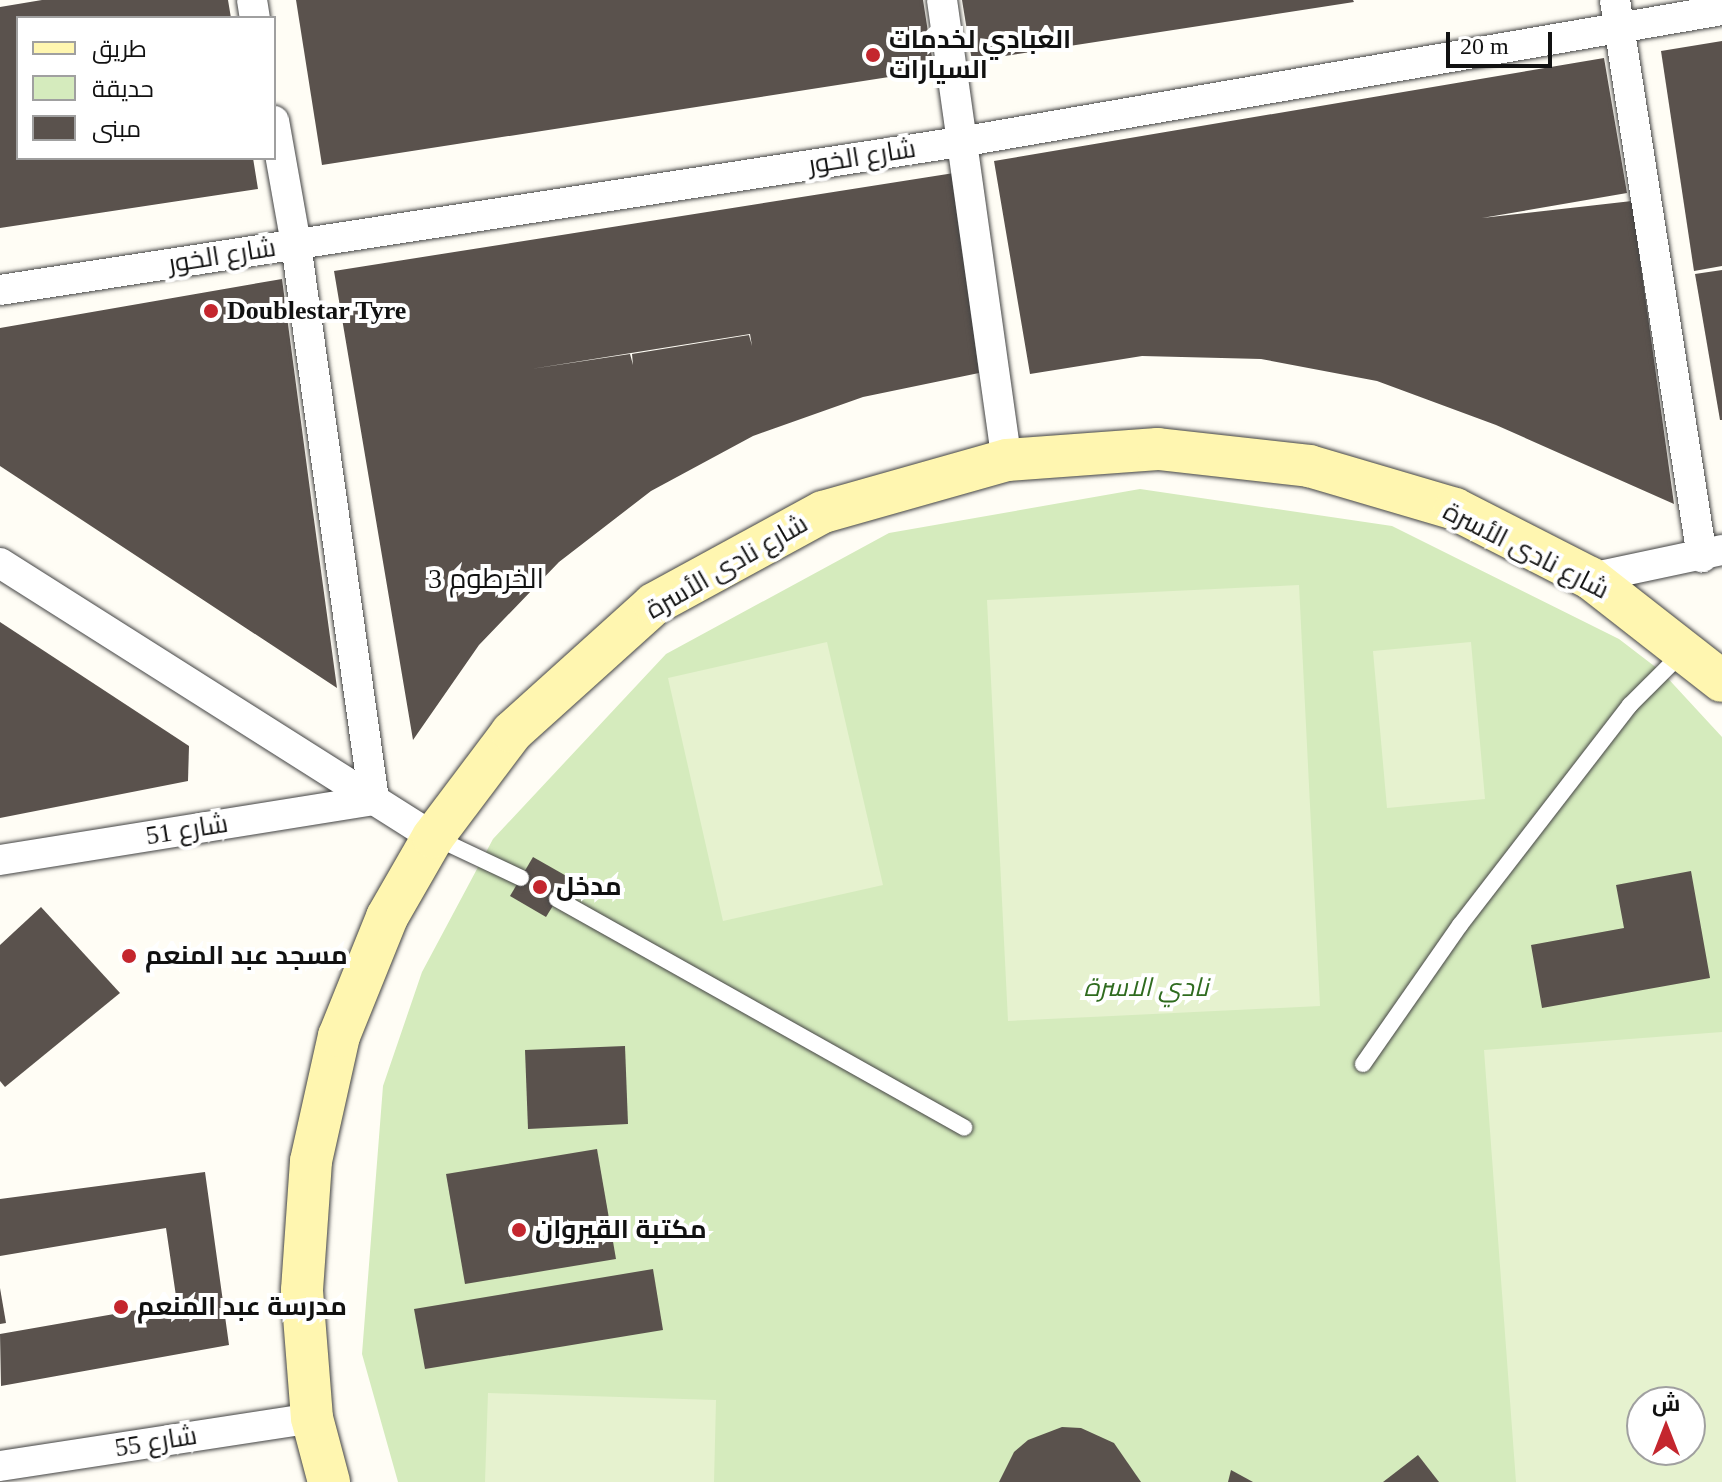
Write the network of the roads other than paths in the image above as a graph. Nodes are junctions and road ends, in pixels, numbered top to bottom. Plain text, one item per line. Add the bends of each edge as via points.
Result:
1 (942, 0) edge
2 (1722, 10) edge
3 (1618, 14) edge
4 (276, 132) edge
5 (966, 141) junction
6 (296, 244) junction
7 (0, 290) edge
8 (1007, 460) junction
9 (1712, 553) edge
10 (0, 563) edge
11 (1590, 578) junction
12 (1687, 648) junction
13 (1722, 681) edge
14 (374, 800) junction
15 (433, 837) junction
16 (0, 860) edge
17 (521, 878) dead end
18 (557, 899) dead end
19 (1363, 1064) dead end
20 (964, 1127) dead end
21 (312, 1418) junction
22 (0, 1466) edge
23 (329, 1482) edge

1 - 5 street
2 - 3 street, شارع الخور
3 - 5 street, شارع الخور
3 - 9 street
4 - 6 street
5 - 6 street, شارع الخور
5 - 8 street
6 - 7 street, شارع الخور
6 - 14 street
8 - 11 street, شارع نادى الأسرة via 1158,449 1309,466 1455,509
8 - 15 street, شارع نادى الأسرة via 823,512 654,604 512,732
9 - 11 street
10 - 14 street
11 - 12 street, شارع نادى الأسرة
12 - 13 street, شارع نادى الأسرة
12 - 19 lane via 1611,729 1460,925
14 - 15 street
14 - 16 street, شارع 51
15 - 17 lane
15 - 21 street, شارع نادى الأسرة via 387,917 339,1036 311,1161 302,1290
18 - 20 lane
21 - 22 street, شارع 55
21 - 23 street, شارع نادى الأسرة

